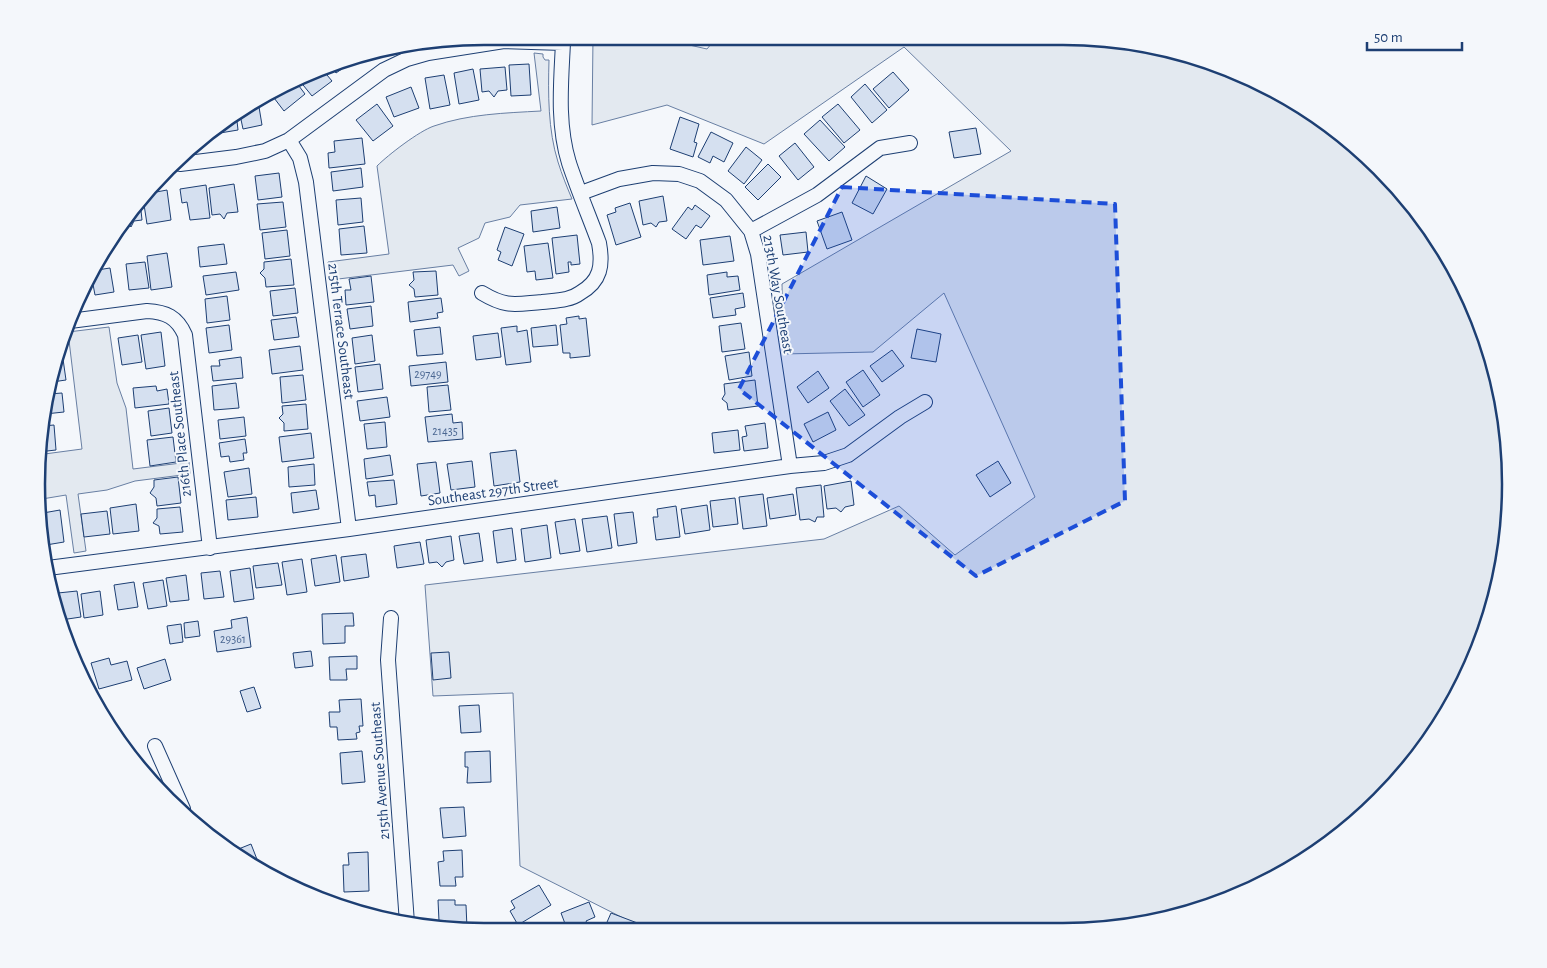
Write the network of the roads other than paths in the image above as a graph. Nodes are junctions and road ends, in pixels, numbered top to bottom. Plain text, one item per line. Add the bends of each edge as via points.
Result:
1 (477, 45) edge
2 (564, 45) edge
3 (289, 140) junction
4 (910, 143) dead end
5 (185, 163) edge
6 (581, 193) junction
7 (751, 231) junction
8 (482, 293) dead end
9 (76, 320) edge
10 (925, 402) dead end
11 (790, 466) junction
12 (349, 529) junction
13 (210, 548) junction
14 (53, 567) edge
15 (391, 618) dead end
16 (155, 746) dead end
17 (178, 798) edge
18 (407, 916) edge

1 - 3 street via 428,53 384,70
2 - 6 street via 561,118 569,162
3 - 5 street via 255,153
3 - 12 street, 215th Terrace Southeast via 300,158 306,182
4 - 7 street via 880,148 817,194
6 - 7 street, 213th Way Southeast via 619,179 678,174 700,181 726,200
6 - 8 street via 601,256 593,284 568,299 515,304 496,301
7 - 11 street, 213th Way Southeast via 758,254
9 - 13 street, 216th Place Southeast via 147,311 166,313 182,327 186,335
10 - 11 street, Southeast 297th Street via 848,455 824,463
11 - 12 street, Southeast 297th Street
12 - 13 street, Southeast 297th Street
13 - 14 street, Southeast 297th Street
15 - 18 street, 215th Avenue Southeast via 388,660
16 - 17 street

